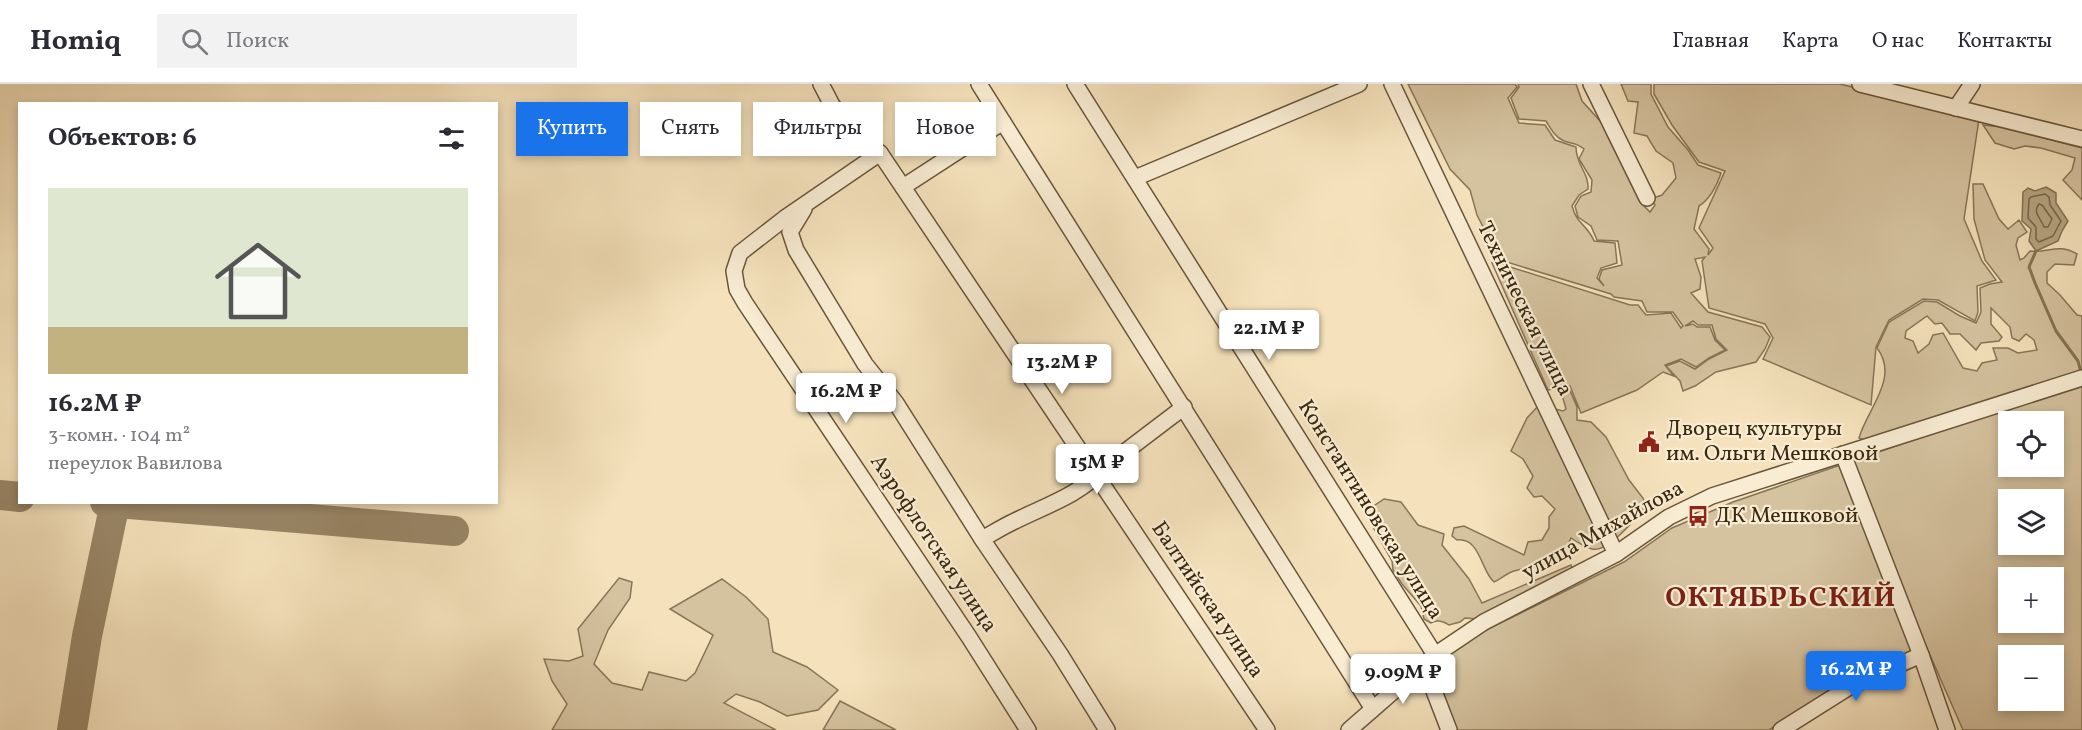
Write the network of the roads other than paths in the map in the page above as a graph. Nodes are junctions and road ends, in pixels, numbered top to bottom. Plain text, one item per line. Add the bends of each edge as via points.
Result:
1 (821, 84) edge
2 (979, 84) edge
3 (1075, 84) edge
4 (1359, 84) edge
5 (1392, 84) edge
6 (1591, 84) edge
7 (1860, 84) edge
8 (1972, 84) edge
9 (830, 102) edge
10 (1956, 108) junction
11 (1003, 122) junction
12 (2082, 139) edge
13 (876, 156) edge
14 (882, 156) edge
15 (1135, 178) junction
16 (903, 187) junction
17 (1647, 198) dead end
18 (809, 202) junction
19 (2081, 378) edge
20 (1184, 407) junction
21 (1843, 454) junction
22 (1096, 476) junction
23 (982, 539) junction
24 (1616, 554) junction
25 (1921, 655) junction
26 (1430, 660) junction
27 (1373, 709) junction
28 (1028, 730) edge
29 (1107, 730) edge
30 (1267, 730) edge
31 (1349, 730) edge
32 (1449, 730) edge
33 (1781, 730) edge
34 (1947, 730) edge

1 - 9 street, Балтийская улица
2 - 11 street
3 - 15 street, Константиновская улица
4 - 15 street
5 - 24 street, Техническая улица
6 - 17 street
7 - 10 street
8 - 10 street
10 - 12 street
11 - 16 street
11 - 20 street
13 - 18 street, Аэрофлотская улица
14 - 16 street, Балтийская улица
15 - 26 street, Константиновская улица
16 - 22 street, Балтийская улица
18 - 23 street via 790,232 796,249 865,364 896,404
18 - 28 street, Аэрофлотская улица via 741,252 734,271 737,289
19 - 21 street, улица Михайлова
20 - 22 street
20 - 27 street
21 - 24 street, улица Михайлова via 1712,496 1669,517
21 - 25 street
22 - 23 street via 1056,504
22 - 30 street, Балтийская улица
23 - 29 street
24 - 26 street, улица Михайлова via 1484,622
25 - 33 street via 1851,686
25 - 34 street
26 - 27 street, улица Михайлова
26 - 32 street, Константиновская улица
27 - 31 street, улица Михайлова

